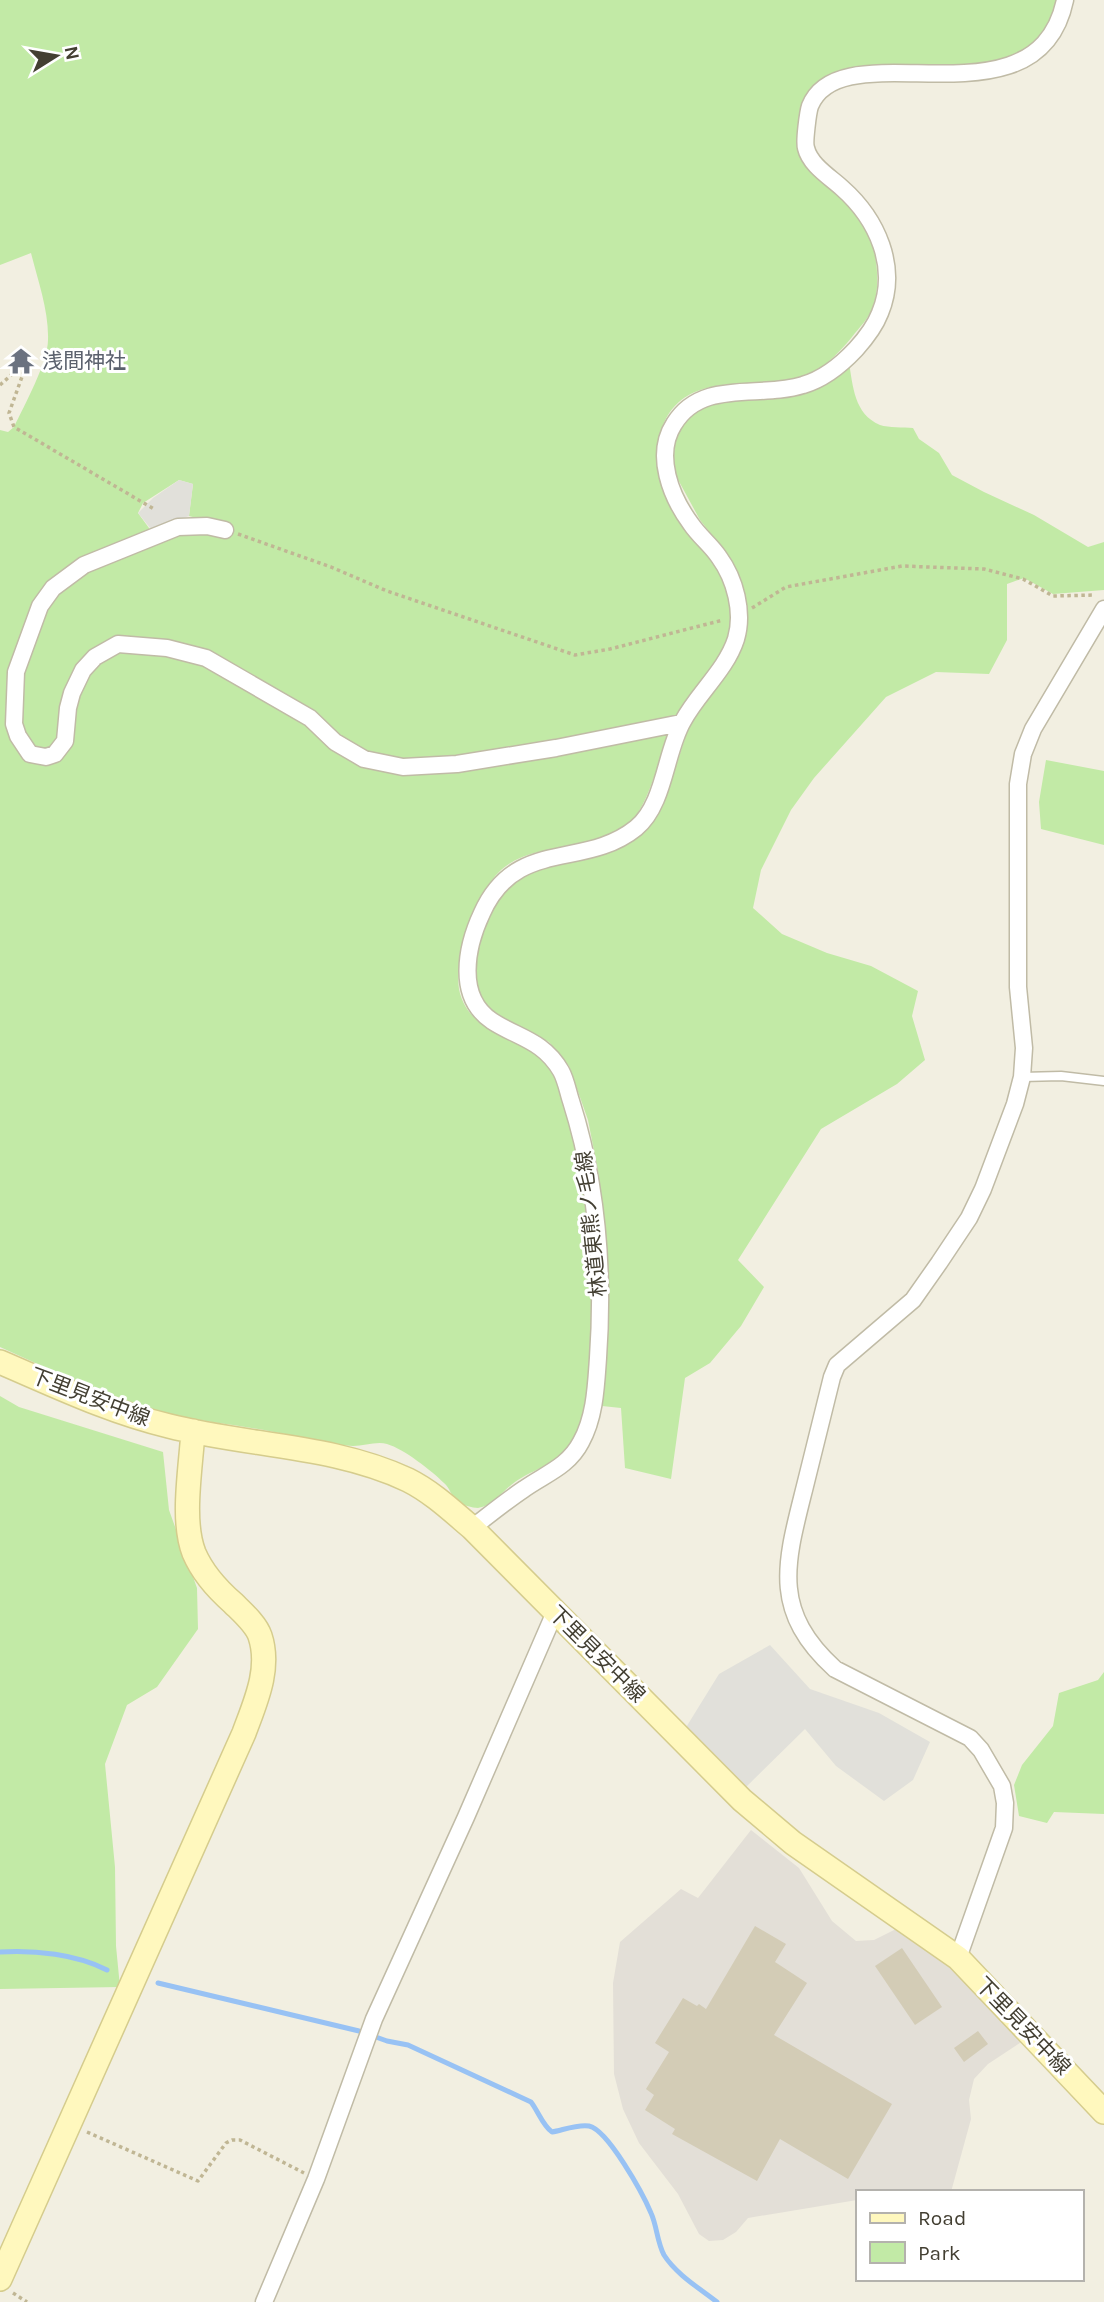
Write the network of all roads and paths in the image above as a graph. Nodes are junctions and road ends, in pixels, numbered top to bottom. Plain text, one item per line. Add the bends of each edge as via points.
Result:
1 (1065, 0) edge
2 (0, 385) edge
3 (154, 509) dead end
4 (225, 530) joint
5 (1104, 595) edge
6 (1104, 609) edge
7 (738, 617) junction
8 (681, 723) junction
9 (1022, 1077) junction
10 (1104, 1081) edge
11 (0, 1362) edge
12 (193, 1431) junction
13 (472, 1528) junction
14 (555, 1612) junction
15 (958, 1958) junction
16 (1104, 2112) edge
17 (69, 2124) junction
18 (316, 2179) junction
19 (0, 2279) edge
20 (264, 2302) edge

1 - 7 street, 林道東熊ノ毛線 via 1062,17 1035,51 1002,69 965,74 856,74 820,90 809,108 806,148 820,170 863,209 877,231 887,290 879,317 862,342 822,378 790,388 719,393 697,401 671,427 665,451 668,478 690,523 720,557 737,597
2 - 3 path via 29,360 9,414 14,427
4 - 7 path via 575,655
4 - 8 street via 178,527 84,565 53,589 40,606 16,672 14,724 30,754 46,757 61,748 72,693 83,670 118,644 167,648 206,658 310,718 364,759 403,767 457,764
5 - 7 path via 1053,596 1023,579 984,569 902,566 786,587
6 - 9 street via 1023,754 1018,784
7 - 8 street, 林道東熊ノ毛線 via 736,639 719,671
8 - 13 street, 林道東熊ノ毛線 via 648,817 607,845 537,861 507,878 479,917 468,958 467,989 476,1007 544,1050 561,1071 589,1172 601,1312 593,1407 584,1439 562,1467
9 - 10 lane
9 - 15 street via 969,1218 913,1300 837,1365 788,1552 792,1604 817,1653 835,1669 970,1738 996,1771 1005,1803 1004,1828
11 - 12 main road, 下里見安中線 via 101,1405
12 - 13 main road, 下里見安中線 via 361,1462 409,1481
12 - 17 main road via 188,1520 194,1552 212,1584 260,1633 262,1682 244,1734
13 - 14 main road, 下里見安中線
14 - 15 main road, 下里見安中線 via 742,1800 793,1843
14 - 18 street via 374,2019
15 - 16 main road, 下里見安中線
17 - 18 path via 198,2181 232,2140
17 - 19 main road
18 - 20 street

